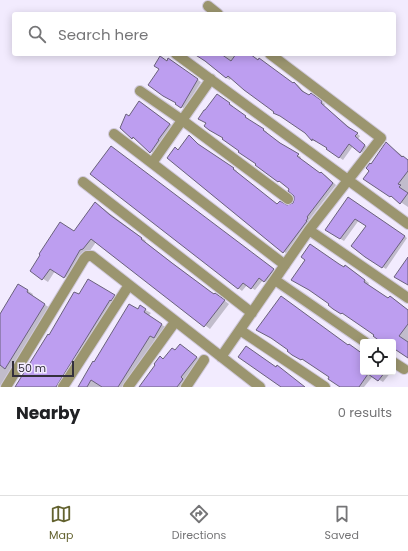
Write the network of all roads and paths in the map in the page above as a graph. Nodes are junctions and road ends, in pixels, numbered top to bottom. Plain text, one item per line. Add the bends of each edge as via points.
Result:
1 (208, 6) dead end
2 (216, 12) edge
3 (179, 56) edge
4 (273, 56) edge
5 (211, 79) junction
6 (140, 91) dead end
7 (182, 120) junction
8 (114, 134) dead end
9 (152, 163) junction
10 (348, 180) junction
11 (84, 182) dead end
12 (288, 199) dead end
13 (408, 224) edge
14 (309, 230) junction
15 (285, 266) junction
16 (275, 280) junction
17 (128, 285) junction
18 (408, 298) edge
19 (252, 313) junction
20 (175, 322) junction
21 (240, 330) junction
22 (361, 339) edge
23 (221, 357) junction
24 (204, 360) dead end
25 (396, 364) edge
26 (404, 369) dead end
27 (6, 387) edge
28 (63, 387) edge
29 (128, 387) edge
30 (186, 387) edge
31 (260, 387) edge
32 (325, 387) edge

1 - 2 street
3 - 5 street
4 - 10 street via 381,138
5 - 7 street
5 - 10 street
6 - 7 street
7 - 9 street
7 - 12 street
8 - 9 street
9 - 15 street
10 - 13 street
10 - 14 street
11 - 19 street
14 - 15 street
14 - 18 street
15 - 16 street
16 - 19 street
16 - 22 street
17 - 20 street
17 - 27 street via 92,256 87,256
17 - 28 street
19 - 21 street
20 - 23 street
20 - 29 street
21 - 23 street
21 - 32 street
23 - 31 street
24 - 30 street
25 - 26 street

